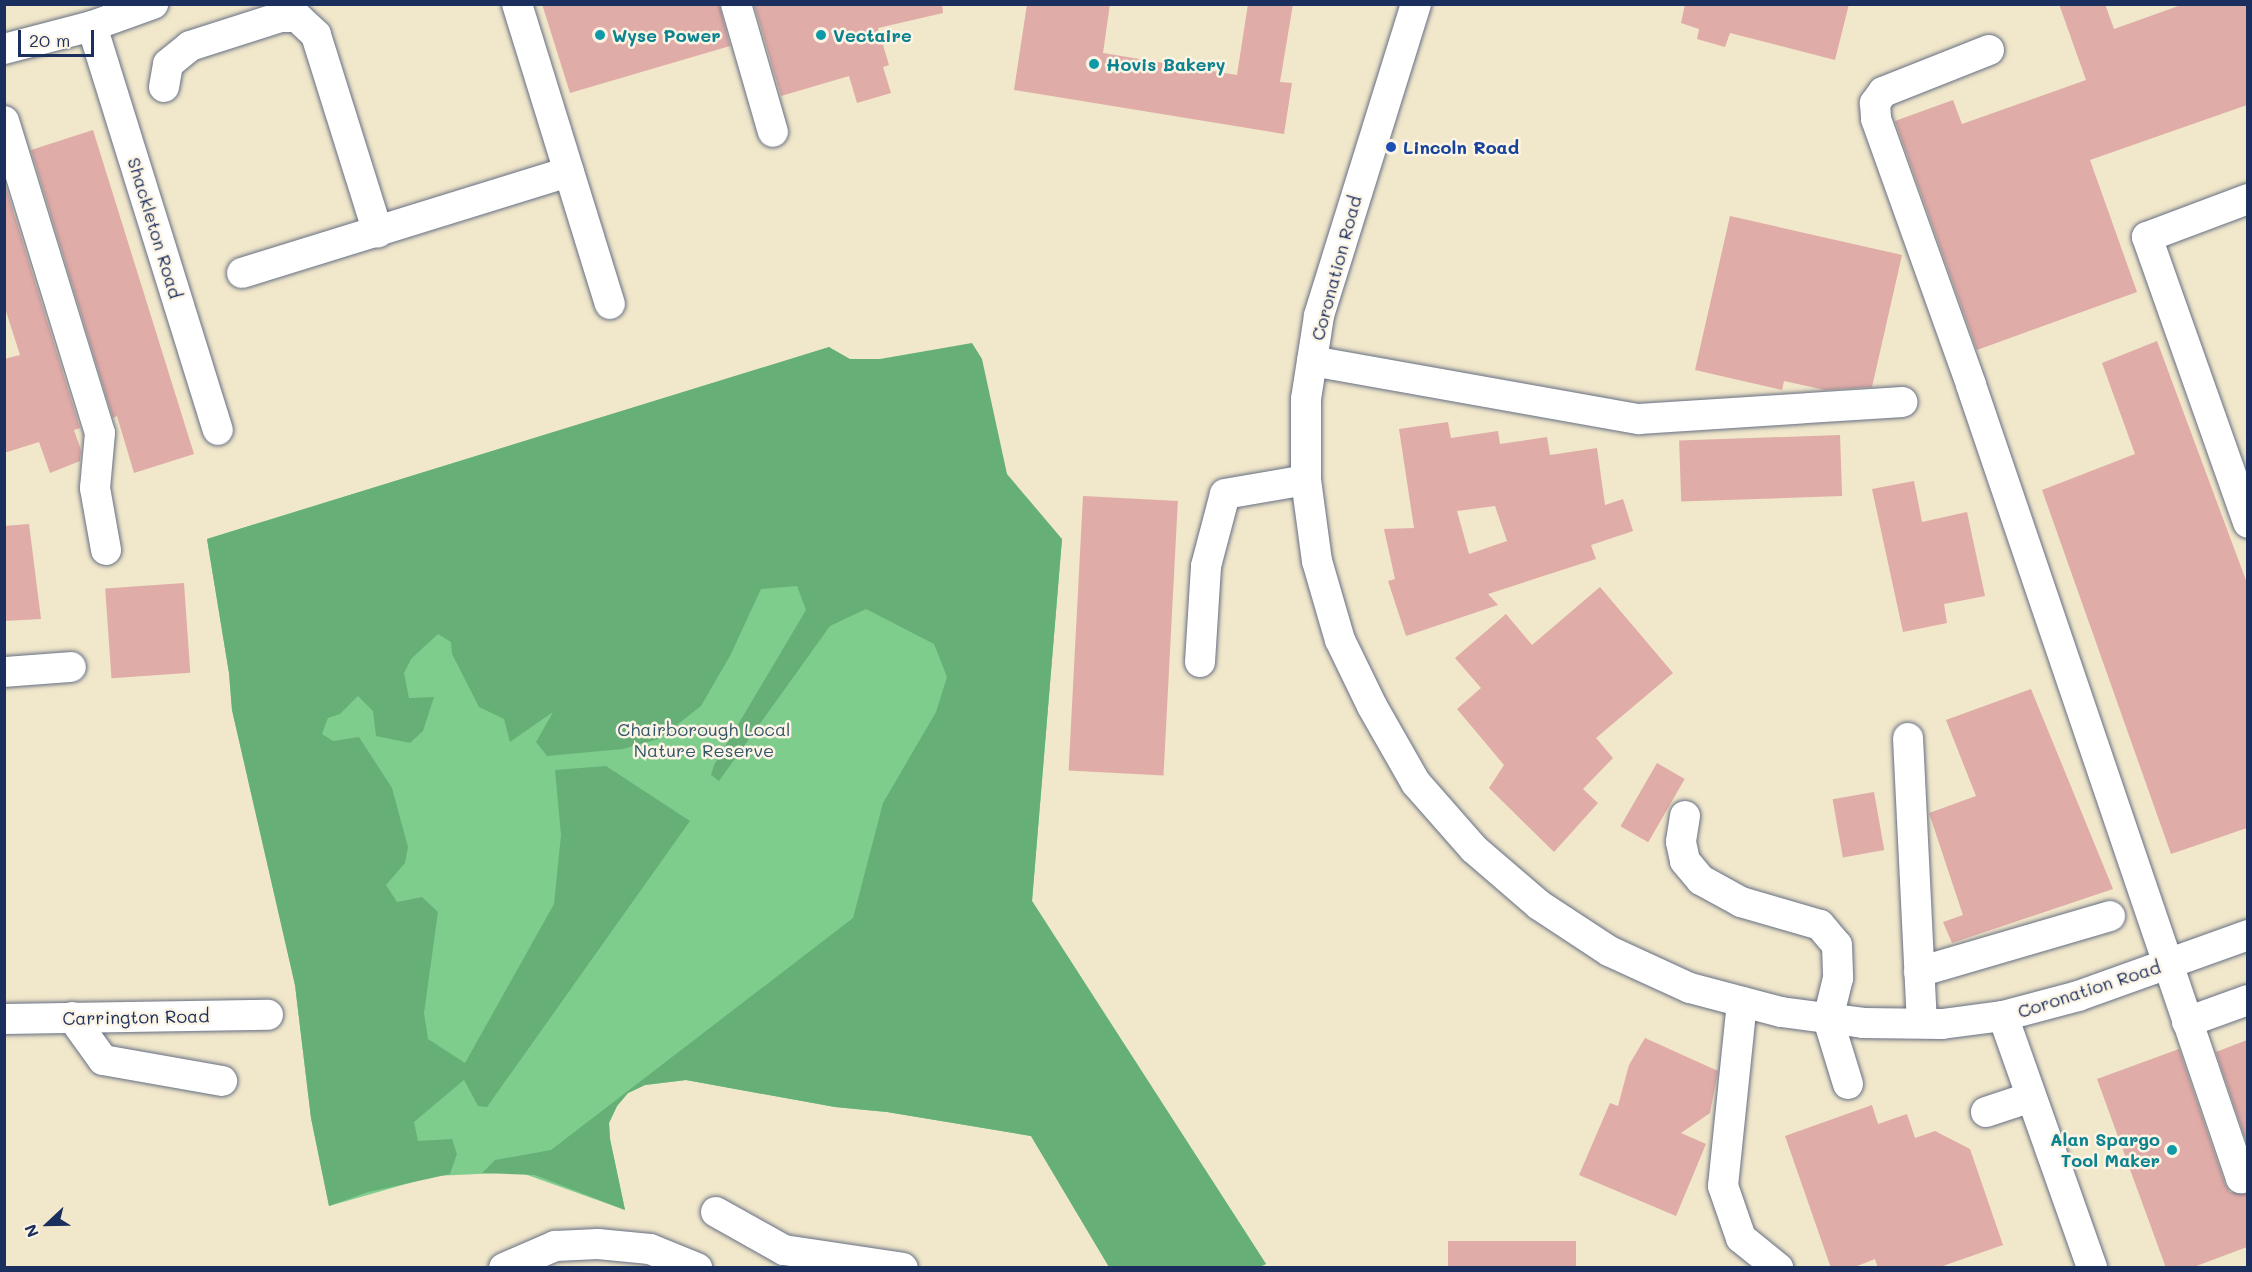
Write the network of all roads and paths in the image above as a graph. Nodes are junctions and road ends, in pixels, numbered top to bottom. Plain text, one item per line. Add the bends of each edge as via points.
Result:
1 (153, 4) edge
2 (517, 4) edge
3 (736, 4) edge
4 (1416, 4) edge
5 (92, 26) junction
6 (4, 49) edge
7 (1989, 50) dead end
8 (164, 87) dead end
9 (4, 121) edge
10 (773, 132) dead end
11 (569, 172) junction
12 (2247, 199) edge
13 (378, 233) junction
14 (242, 273) dead end
15 (610, 304) dead end
16 (1312, 361) junction
17 (1902, 402) dead end
18 (218, 430) dead end
19 (1306, 480) junction
20 (2247, 523) edge
21 (106, 550) dead end
22 (1200, 662) dead end
23 (71, 667) dead end
24 (4, 672) edge
25 (1908, 738) dead end
26 (1685, 816) dead end
27 (2110, 916) dead end
28 (2247, 935) edge
29 (2167, 964) junction
30 (1919, 972) junction
31 (2247, 1000) edge
32 (1742, 1002) junction
33 (268, 1015) dead end
34 (2003, 1016) junction
35 (72, 1017) junction
36 (4, 1019) edge
37 (1828, 1019) junction
38 (2187, 1022) junction
39 (1922, 1023) junction
40 (222, 1081) dead end
41 (1848, 1083) dead end
42 (2031, 1097) junction
43 (1986, 1112) dead end
44 (2247, 1175) edge
45 (716, 1212) dead end
46 (782, 1259) edge
47 (504, 1268) edge
48 (697, 1268) edge
49 (903, 1268) edge
50 (1778, 1268) edge
51 (2092, 1268) edge

1 - 5 street
2 - 11 street
3 - 10 street
4 - 16 street, Coronation Road via 1342,233 1319,316
5 - 6 street
5 - 18 street, Shackleton Road
7 - 29 street via 1883,92 1875,103 1876,119 1971,385
8 - 13 street via 168,64 190,46 281,17 297,17 316,36
9 - 21 street via 100,433 94,488
11 - 13 street
11 - 15 street
12 - 20 street via 2147,237
13 - 14 street
16 - 17 street via 1639,419
16 - 19 street, Coronation Road via 1306,399
19 - 22 street via 1225,494 1206,566
19 - 32 street, Coronation Road via 1317,561 1340,639 1416,783 1474,849 1539,905 1609,951 1690,988
23 - 24 street
25 - 30 street
26 - 37 street via 1681,842 1685,861 1701,880 1741,902 1820,925 1837,945 1838,978
27 - 30 street
28 - 29 street, Coronation Road
29 - 34 street, Coronation Road via 2078,996
29 - 38 street
30 - 39 street
31 - 38 street
32 - 37 street, Coronation Road
32 - 50 street via 1723,1186 1741,1238
33 - 35 street, Carrington Road
34 - 39 street, Coronation Road
34 - 42 street
35 - 36 street, Carrington Road
35 - 40 street via 103,1060
37 - 39 street, Coronation Road
37 - 41 street
38 - 44 street via 2241,1178
42 - 43 street
42 - 51 street
45 - 46 street
46 - 49 street
47 - 48 street via 555,1246 598,1244 650,1248

